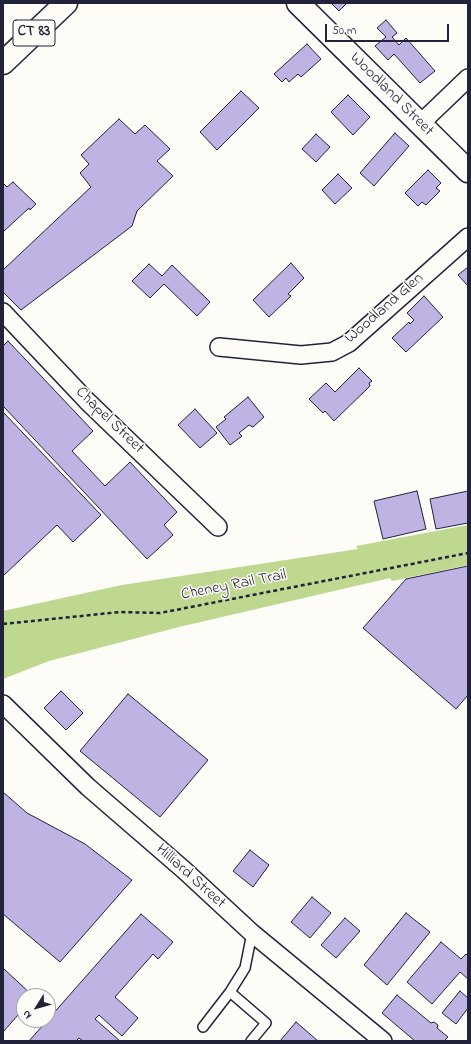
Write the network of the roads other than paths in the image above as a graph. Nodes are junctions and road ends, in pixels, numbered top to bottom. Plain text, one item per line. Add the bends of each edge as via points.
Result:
1 (66, 3) edge
2 (298, 3) edge
3 (3, 63) edge
4 (468, 78) edge
5 (420, 124) junction
6 (468, 171) edge
7 (468, 236) edge
8 (3, 312) edge
9 (220, 347) dead end
10 (218, 527) dead end
11 (3, 704) edge
12 (252, 933) junction
13 (230, 992) junction
14 (203, 1027) dead end
15 (252, 1041) edge
16 (383, 1041) edge

1 - 3 street, CT 83
2 - 5 street, Woodland Street
4 - 5 street
5 - 6 street, Woodland Street
7 - 9 street, Woodland Glen via 349,343 332,352 301,355
8 - 10 street, Chapel Street via 87,402
11 - 12 street, Hilliard Street via 88,787
12 - 13 lane via 245,968
12 - 16 street, Hilliard Street
13 - 14 lane
13 - 15 lane via 266,1023

